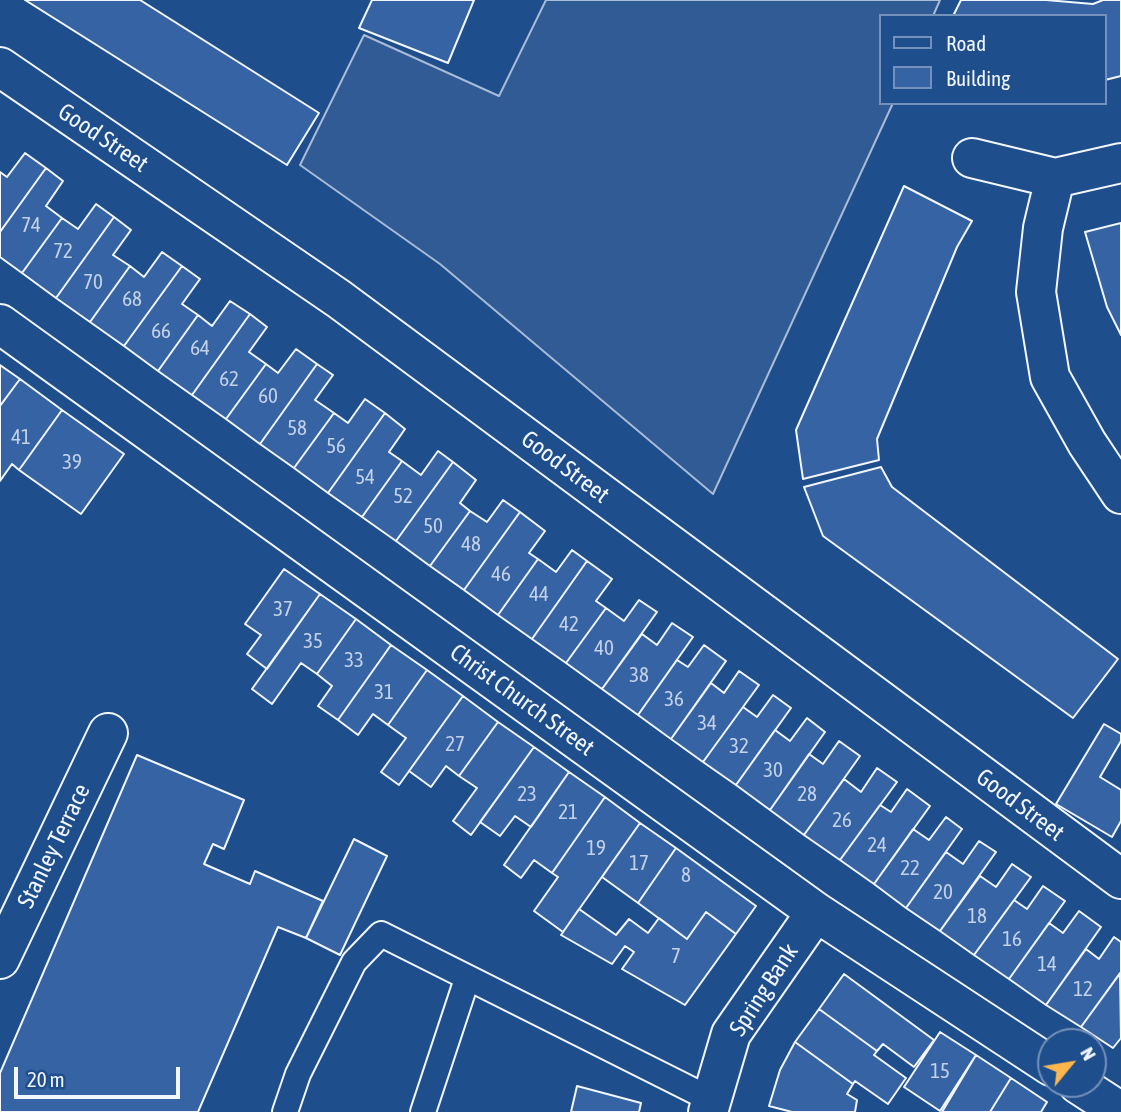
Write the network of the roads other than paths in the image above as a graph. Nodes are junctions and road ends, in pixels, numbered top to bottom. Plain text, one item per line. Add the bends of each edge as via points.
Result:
1 (0, 67) edge
2 (972, 158) dead end
3 (1121, 163) edge
4 (1055, 178) junction
5 (0, 324) edge
6 (1121, 494) edge
7 (108, 733) dead end
8 (1121, 879) edge
9 (816, 912) junction
10 (0, 959) edge
11 (467, 979) junction
12 (1037, 1057) edge
13 (1100, 1098) edge
14 (710, 1106) edge
15 (285, 1112) edge
16 (423, 1112) edge
17 (1121, 1112) edge

1 - 8 street, Good Street via 339,299
2 - 4 street
3 - 4 street
4 - 6 street via 1043,228 1036,292 1050,377
5 - 9 street, Christ Church Street
7 - 10 street, Stanley Terrace
9 - 12 street, Christ Church Street
9 - 14 street, Spring Bank via 732,1034
11 - 14 lane
11 - 15 lane via 381,934 354,962 298,1074
11 - 16 lane
13 - 17 street

